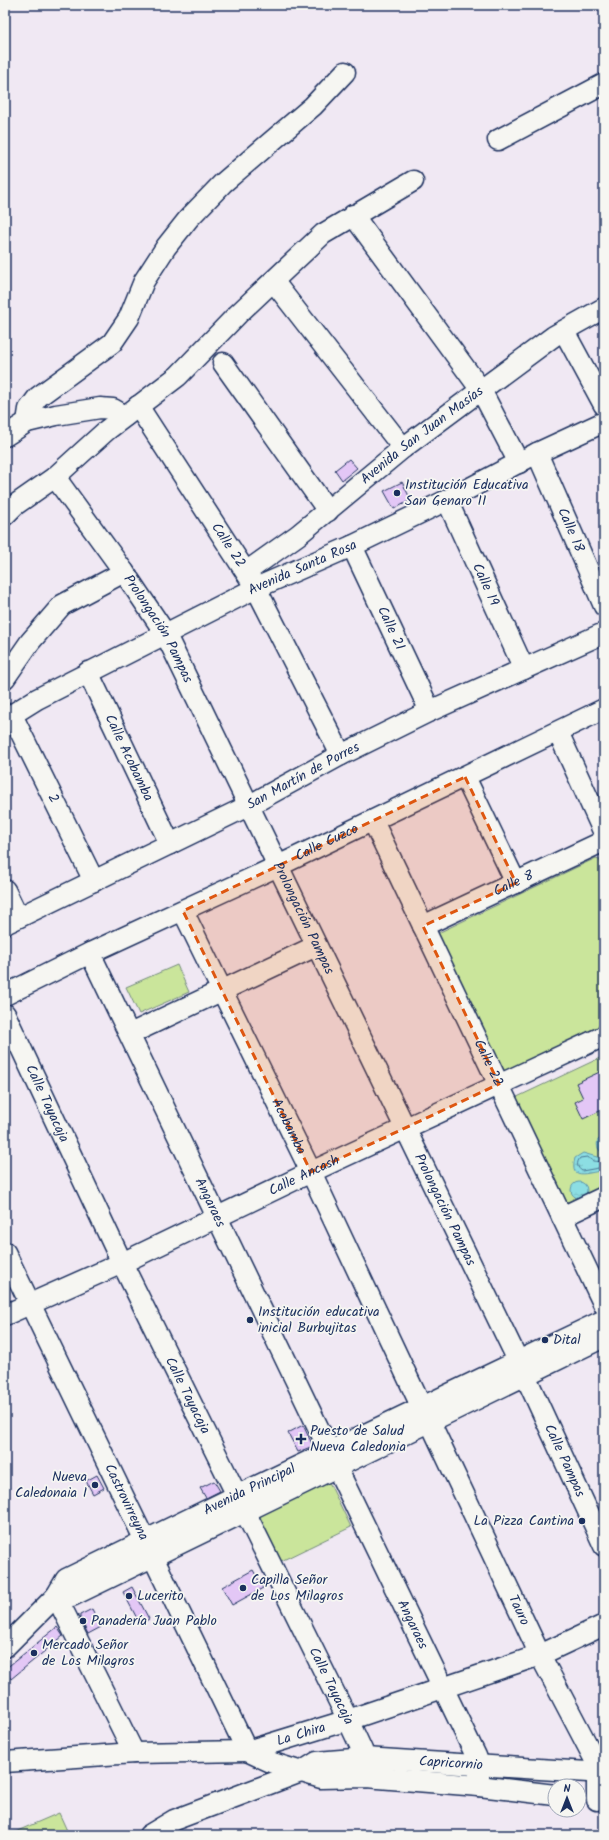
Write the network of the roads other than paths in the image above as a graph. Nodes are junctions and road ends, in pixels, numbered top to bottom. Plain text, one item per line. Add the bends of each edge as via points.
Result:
1 (345, 72) dead end
2 (602, 88) edge
3 (498, 140) dead end
4 (413, 181) dead end
5 (353, 215) junction
6 (274, 282) junction
7 (604, 308) edge
8 (564, 331) junction
9 (223, 363) dead end
10 (481, 390) junction
11 (604, 405) edge
12 (131, 411) junction
13 (27, 422) junction
14 (604, 422) edge
15 (5, 436) edge
16 (403, 448) junction
17 (537, 453) junction
18 (519, 463) junction
19 (55, 477) junction
20 (447, 500) junction
21 (328, 512) junction
22 (5, 515) edge
23 (352, 546) junction
24 (124, 572) junction
25 (251, 580) junction
26 (604, 606) edge
27 (165, 633) junction
28 (604, 633) edge
29 (524, 669) junction
30 (88, 672) junction
31 (5, 678) edge
32 (604, 709) edge
33 (430, 711) junction
34 (8, 717) edge
35 (558, 732) junction
36 (341, 755) junction
37 (465, 777) junction
38 (248, 806) junction
39 (373, 821) junction
40 (604, 833) edge
41 (604, 841) edge
42 (170, 844) junction
43 (278, 866) junction
44 (94, 881) junction
45 (516, 883) junction
46 (5, 890) edge
47 (183, 912) junction
48 (12, 921) edge
49 (423, 926) junction
50 (316, 946) junction
51 (90, 953) junction
52 (221, 990) junction
53 (5, 995) edge
54 (5, 1014) edge
55 (130, 1034) junction
56 (604, 1036) edge
57 (500, 1084) junction
58 (405, 1128) junction
59 (311, 1172) junction
60 (604, 1197) edge
61 (218, 1216) junction
62 (562, 1217) junction
63 (5, 1252) edge
64 (122, 1263) junction
65 (29, 1303) junction
66 (604, 1306) edge
67 (5, 1315) edge
68 (604, 1320) edge
69 (604, 1337) edge
70 (522, 1369) junction
71 (426, 1415) junction
72 (333, 1459) junction
73 (241, 1503) junction
74 (604, 1546) edge
75 (149, 1548) junction
76 (56, 1596) junction
77 (604, 1625) edge
78 (5, 1647) edge
79 (540, 1655) junction
80 (442, 1688) junction
81 (348, 1720) junction
82 (247, 1751) junction
83 (134, 1753) junction
84 (5, 1762) edge
85 (479, 1765) junction
86 (365, 1768) junction
87 (301, 1772) junction
88 (601, 1773) edge
89 (479, 1786) junction
90 (547, 1794) edge
91 (593, 1799) edge
92 (149, 1835) edge

1 - 13 street via 313,106 223,183 189,218 144,281 129,318 112,343 38,397 29,409
2 - 3 street
4 - 5 street
5 - 6 street via 323,234
5 - 10 street
6 - 12 street via 238,314 178,376
6 - 16 street
7 - 8 street, Avenida San Juan Masías
8 - 10 street, Avenida San Juan Masías
8 - 11 street
9 - 21 street
10 - 16 street, Avenida San Juan Masías
10 - 18 street
12 - 13 street via 100,408
12 - 19 street
12 - 25 street, Calle 22
13 - 15 street
14 - 17 street, Avenida Santa Rosa
16 - 21 street, Avenida San Juan Masías
17 - 18 street, Avenida Santa Rosa
17 - 26 street, Calle 18
18 - 20 street, Avenida Santa Rosa
19 - 22 street
19 - 24 street, Prolongación Pampas
20 - 23 street, Avenida Santa Rosa
20 - 29 street, Calle 19
21 - 25 street, Avenida San Juan Masías via 298,535
23 - 25 street, Avenida Santa Rosa
23 - 33 street, Calle 21
24 - 27 street, Prolongación Pampas
24 - 31 street via 62,605 30,642
25 - 27 street, Avenida Santa Rosa
25 - 36 street, Calle 22
27 - 30 street, Avenida Santa Rosa
27 - 38 street, Prolongación Pampas
28 - 29 street, San Martín de Porres
29 - 33 street, San Martín de Porres
30 - 34 street, Avenida Santa Rosa
30 - 42 street, Calle Acobamba
32 - 35 street, Calle Cuzco
33 - 36 street, San Martín de Porres
34 - 44 street, 2
35 - 37 street, Calle Cuzco
35 - 40 street
36 - 38 street, San Martín de Porres
37 - 39 street, Calle Cuzco
37 - 45 street
38 - 42 street, San Martín de Porres
38 - 43 street, Prolongación Pampas
39 - 43 street, Calle Cuzco
39 - 49 street, Calle 22
41 - 45 street, Calle 8
42 - 44 street, San Martín de Porres
43 - 47 street, Calle Cuzco
43 - 50 street, Prolongación Pampas
44 - 48 street, San Martín de Porres
45 - 49 street, Calle 8
46 - 48 street
47 - 51 street, Calle Cuzco
47 - 52 street, Acobamba
49 - 57 street, Calle 22
50 - 52 street
50 - 58 street, Prolongación Pampas
51 - 53 street, Calle Cuzco
51 - 55 street, Angaraes
52 - 55 street
52 - 59 street, Acobamba
54 - 64 street, Calle Tayacaja
55 - 61 street, Angaraes
56 - 57 street, Calle Ancash
57 - 58 street, Calle Ancash
57 - 62 street, Calle 22
58 - 59 street, Calle Ancash
58 - 70 street, Prolongación Pampas
59 - 61 street, Calle Ancash
59 - 71 street, Acobamba
60 - 62 street
61 - 64 street, Calle Ancash
61 - 72 street, Angaraes
62 - 66 street, Calle 22
63 - 65 street, Castrovirreyna
64 - 65 street, Calle Ancash
64 - 73 street, Calle Tayacaja
65 - 67 street, Calle Ancash
65 - 75 street, Castrovirreyna
68 - 70 street, Avenida Principal
69 - 70 street, Avenida Principal
70 - 71 street, Avenida Principal
70 - 74 street, Calle Pampas
71 - 72 street, Avenida Principal
71 - 79 street, Tauro
72 - 73 street, Avenida Principal
72 - 80 street, Angaraes
73 - 75 street, Avenida Principal
73 - 81 street, Calle Tayacaja
75 - 76 street, Avenida Principal via 66,1579
75 - 82 street, Castrovirreyna
76 - 78 street, Avenida Principal
76 - 83 street
77 - 79 street, La Chira
79 - 80 street, La Chira
79 - 88 street, Tauro
80 - 81 street, La Chira
80 - 85 street, Angaraes
81 - 82 street, La Chira
81 - 86 street, Calle Tayacaja
82 - 83 street, La Chira
82 - 87 street
83 - 84 street, La Chira
85 - 86 street, Capricornio
85 - 88 street, Capricornio
85 - 89 street, Angaraes
86 - 87 street, Capricornio via 317,1762
86 - 89 street, Capricornio
87 - 92 street, Capricornio via 174,1820
88 - 91 street, Tauro
89 - 90 street, Capricornio

